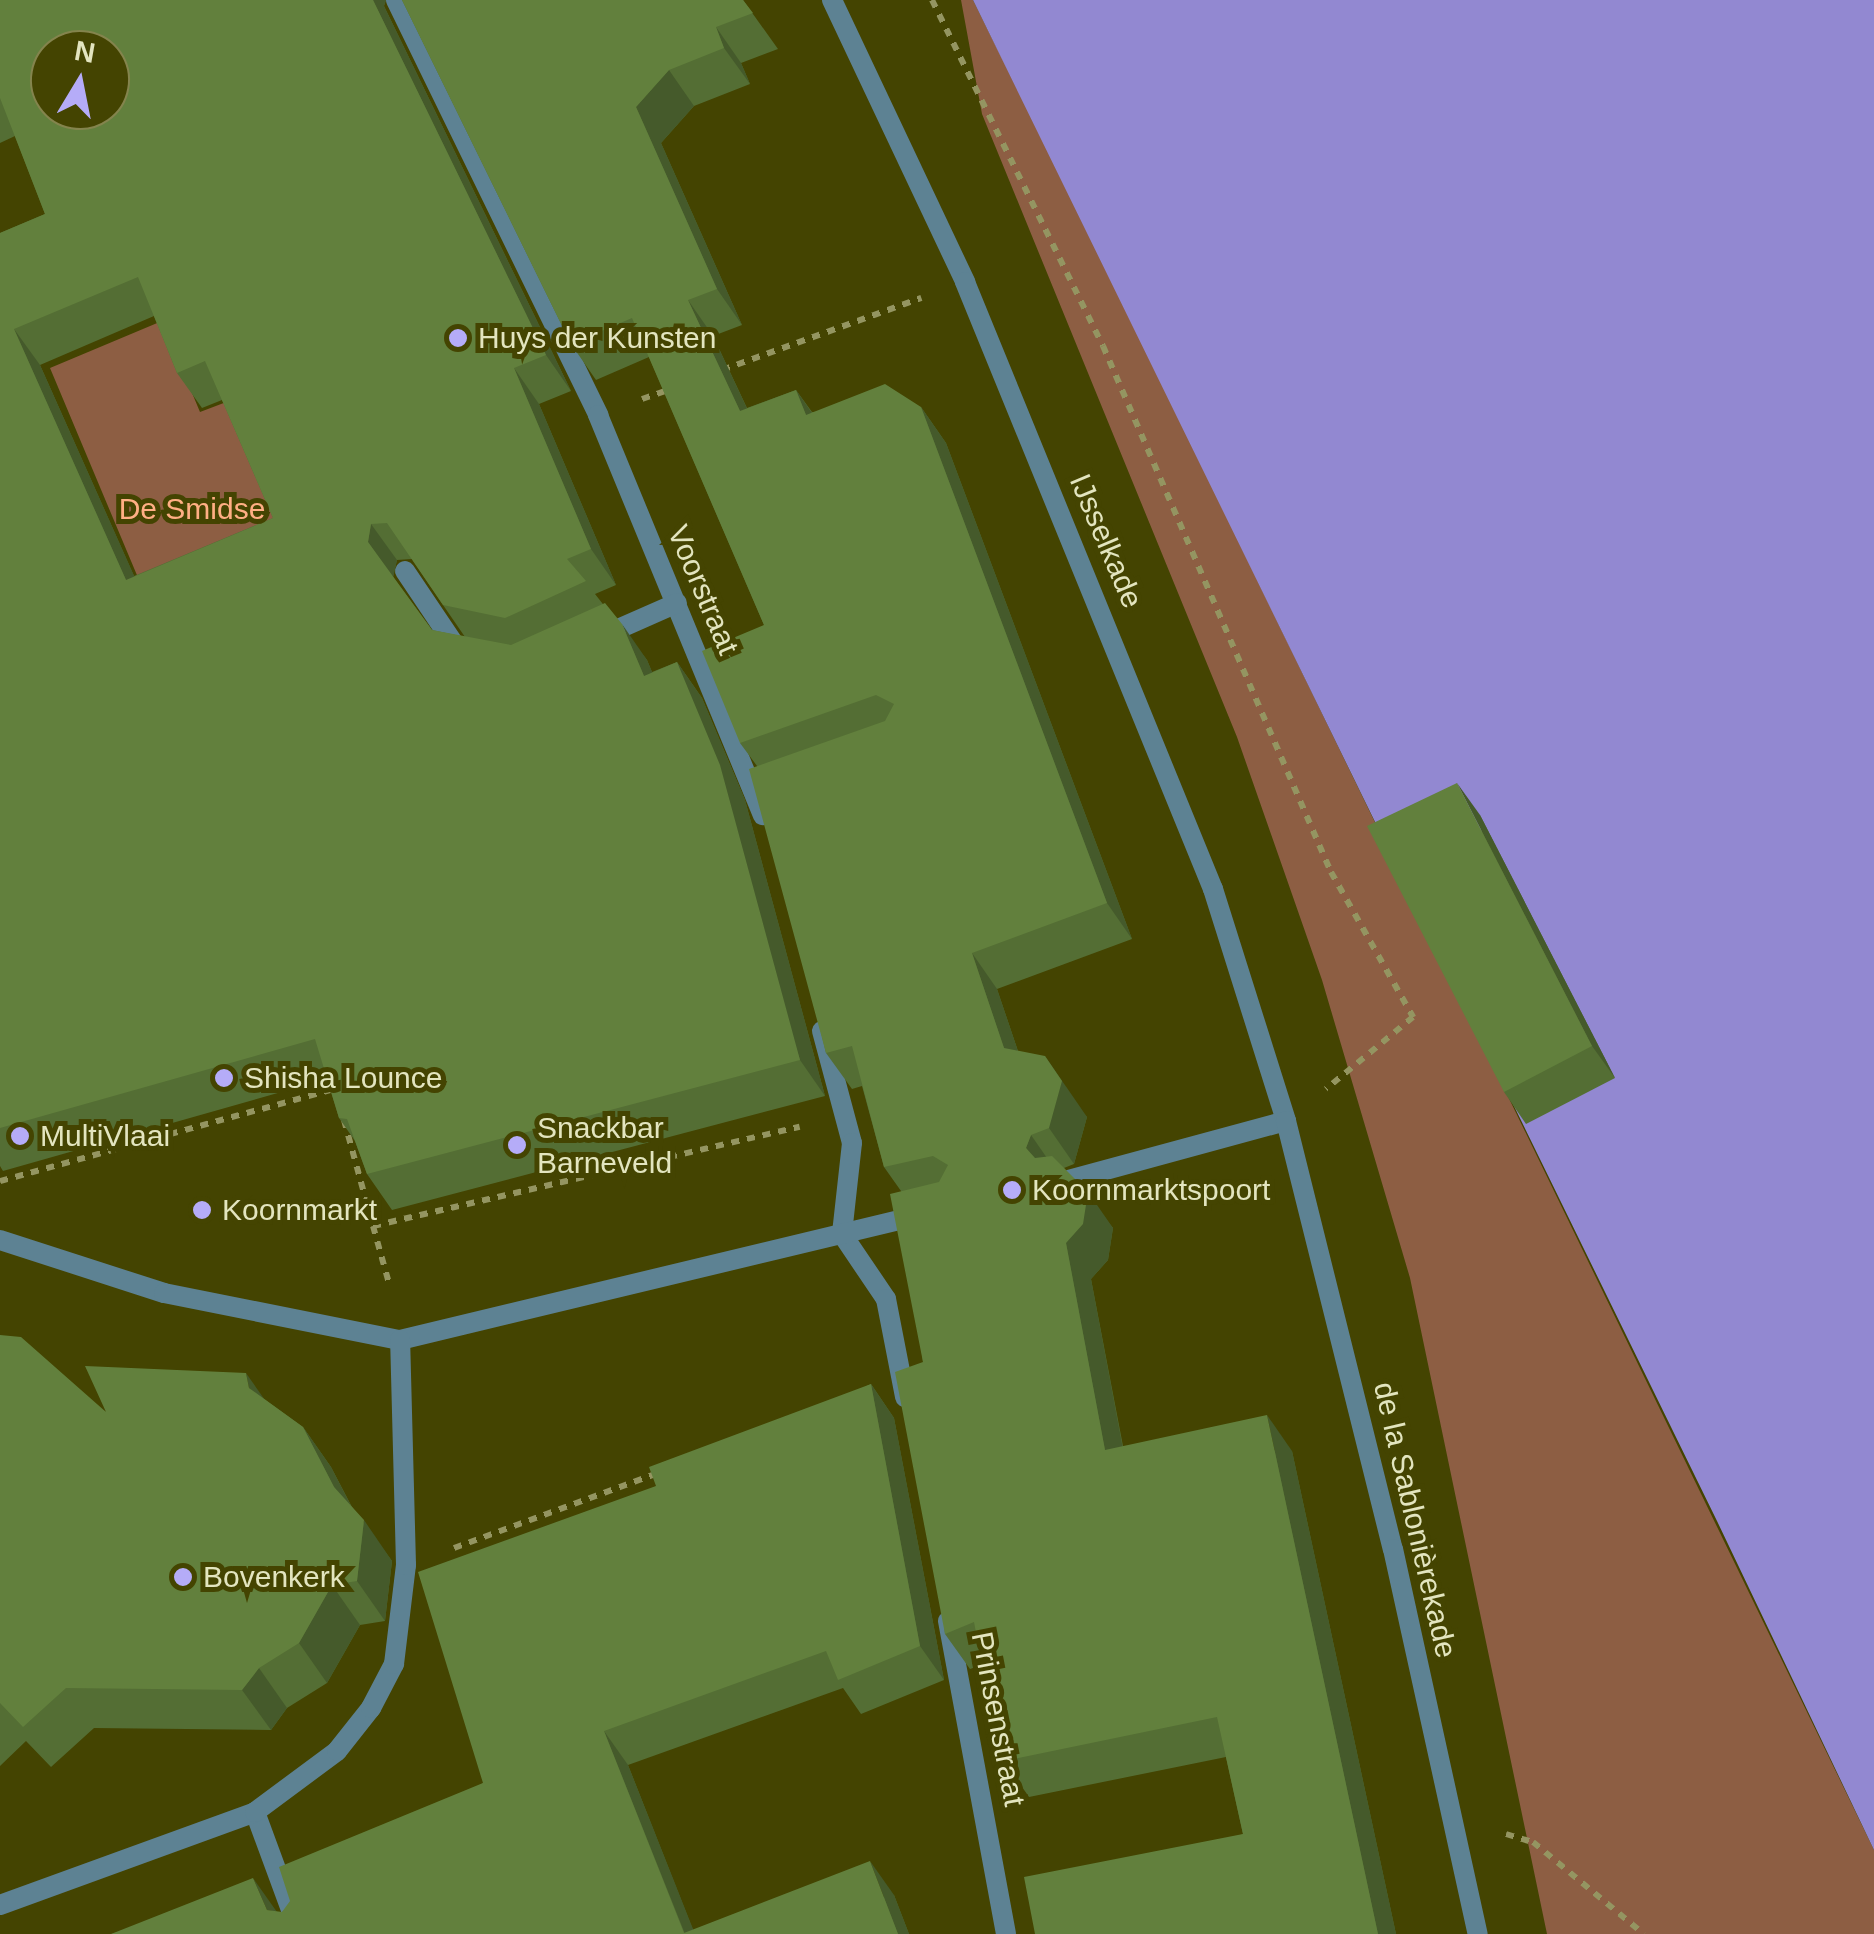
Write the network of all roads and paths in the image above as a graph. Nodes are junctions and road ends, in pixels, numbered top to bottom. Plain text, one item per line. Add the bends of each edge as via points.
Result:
1 (396, 0) edge
2 (832, 0) edge
3 (932, 0) edge
4 (965, 282) junction
5 (708, 376) edge
6 (671, 389) edge
7 (598, 415) junction
8 (405, 572) edge
9 (676, 603) junction
10 (586, 644) edge
11 (478, 657) edge
12 (768, 834) edge
13 (814, 1003) edge
14 (845, 1116) junction
15 (1286, 1121) junction
16 (0, 1182) edge
17 (1065, 1182) edge
18 (944, 1209) edge
19 (842, 1234) junction
20 (0, 1240) edge
21 (400, 1340) junction
22 (910, 1422) edge
23 (663, 1471) edge
24 (406, 1565) junction
25 (943, 1596) edge
26 (255, 1812) junction
27 (1452, 1818) junction
28 (0, 1905) edge
29 (300, 1934) edge
30 (1006, 1934) edge
31 (1478, 1934) edge
32 (1644, 1934) edge

1 - 7 street, Voorstraat
2 - 4 street, IJsselkade
3 - 15 path via 1102,346 1332,872 1413,1018
4 - 5 path
4 - 15 street, IJsselkade via 1212,889
6 - 7 path
7 - 9 street, Voorstraat
8 - 11 street via 460,653
9 - 10 street
9 - 12 street, Voorstraat
13 - 14 street
14 - 16 path via 373,1226 335,1089
14 - 19 street via 852,1143
15 - 17 street
15 - 27 street, de la Sablonièrekade
18 - 19 street
19 - 21 street
19 - 22 street via 886,1298
20 - 21 street via 164,1294
21 - 24 street
23 - 24 path
24 - 26 street via 394,1664 371,1708 337,1751
25 - 30 street, Prinsenstraat
26 - 28 street
26 - 29 street
27 - 31 street, de la Sablonièrekade
27 - 32 path via 1533,1842

